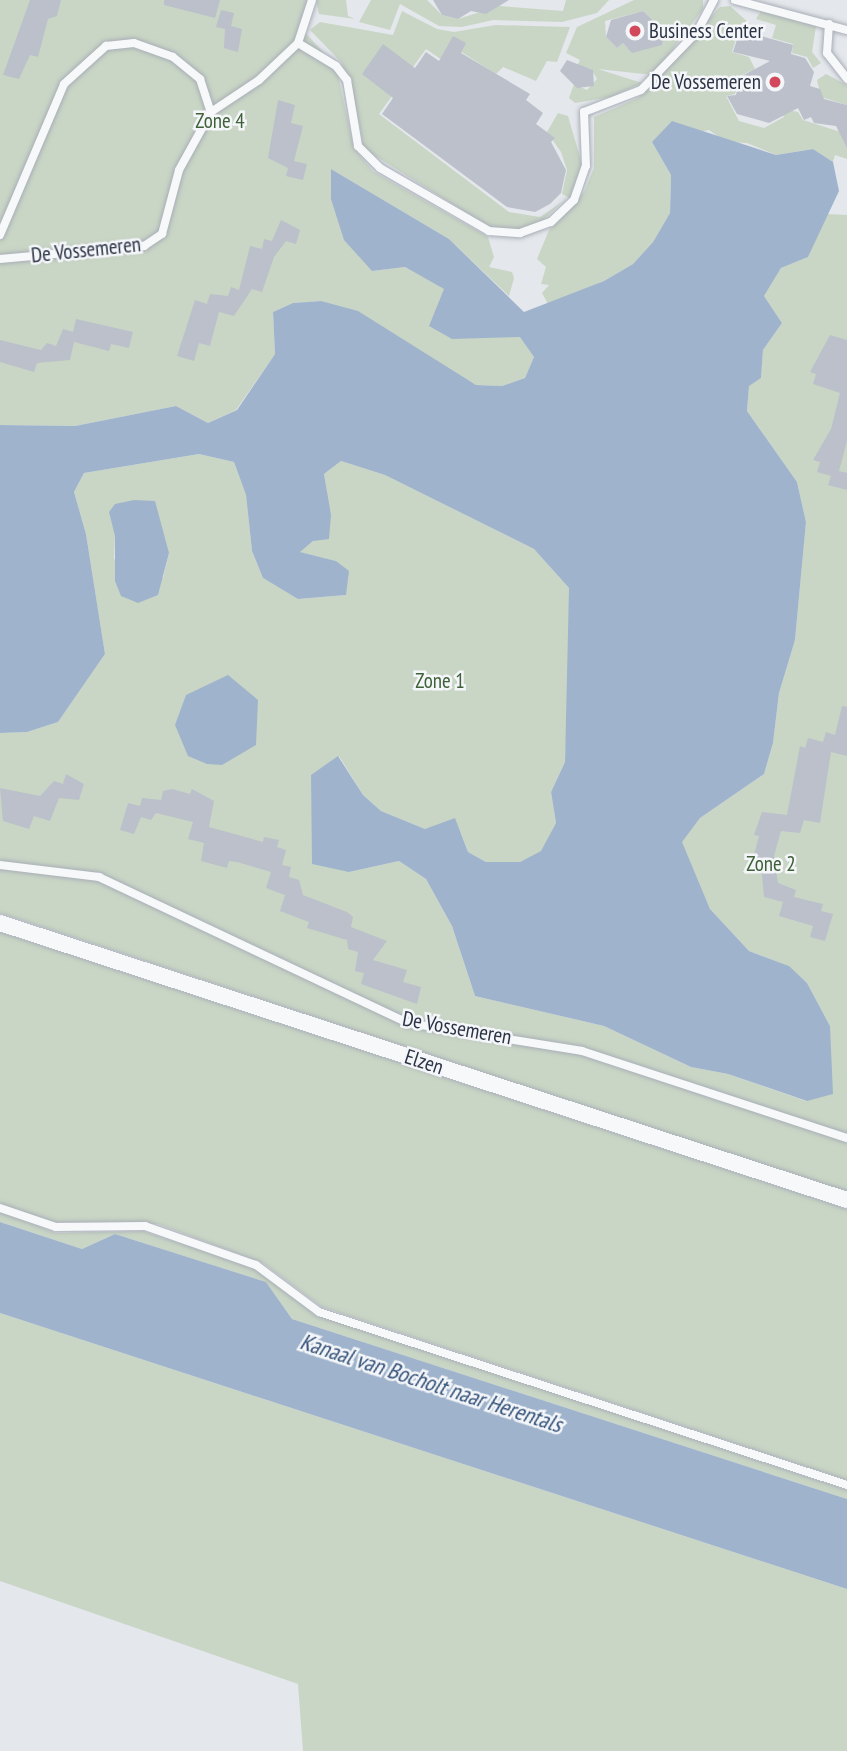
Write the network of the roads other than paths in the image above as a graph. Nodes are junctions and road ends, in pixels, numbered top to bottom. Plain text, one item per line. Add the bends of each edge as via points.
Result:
1 (312, 0) edge
2 (714, 0) edge
3 (735, 0) edge
4 (829, 24) junction
5 (847, 30) edge
6 (298, 43) junction
7 (847, 79) edge
8 (211, 112) junction
9 (0, 235) edge
10 (0, 258) edge
11 (0, 865) edge
12 (0, 923) edge
13 (847, 1138) edge
14 (847, 1200) edge
15 (0, 1208) edge
16 (847, 1485) edge

1 - 6 lane
2 - 6 lane via 697,32 641,90 584,112 586,166 574,200 551,222 520,233 489,232 380,169 358,146 347,80 336,66
3 - 4 lane
4 - 5 lane
4 - 7 lane via 827,53
6 - 8 lane, De Vossemeren via 259,80
8 - 9 lane, De Vossemeren via 206,89 182,62 134,43 106,46 64,85
8 - 10 lane, De Vossemeren via 179,170 162,234 151,242
11 - 13 lane, De Vossemeren via 99,877 408,1023 582,1051
12 - 14 street, Elzen
15 - 16 lane via 56,1227 145,1226 256,1265 319,1312

